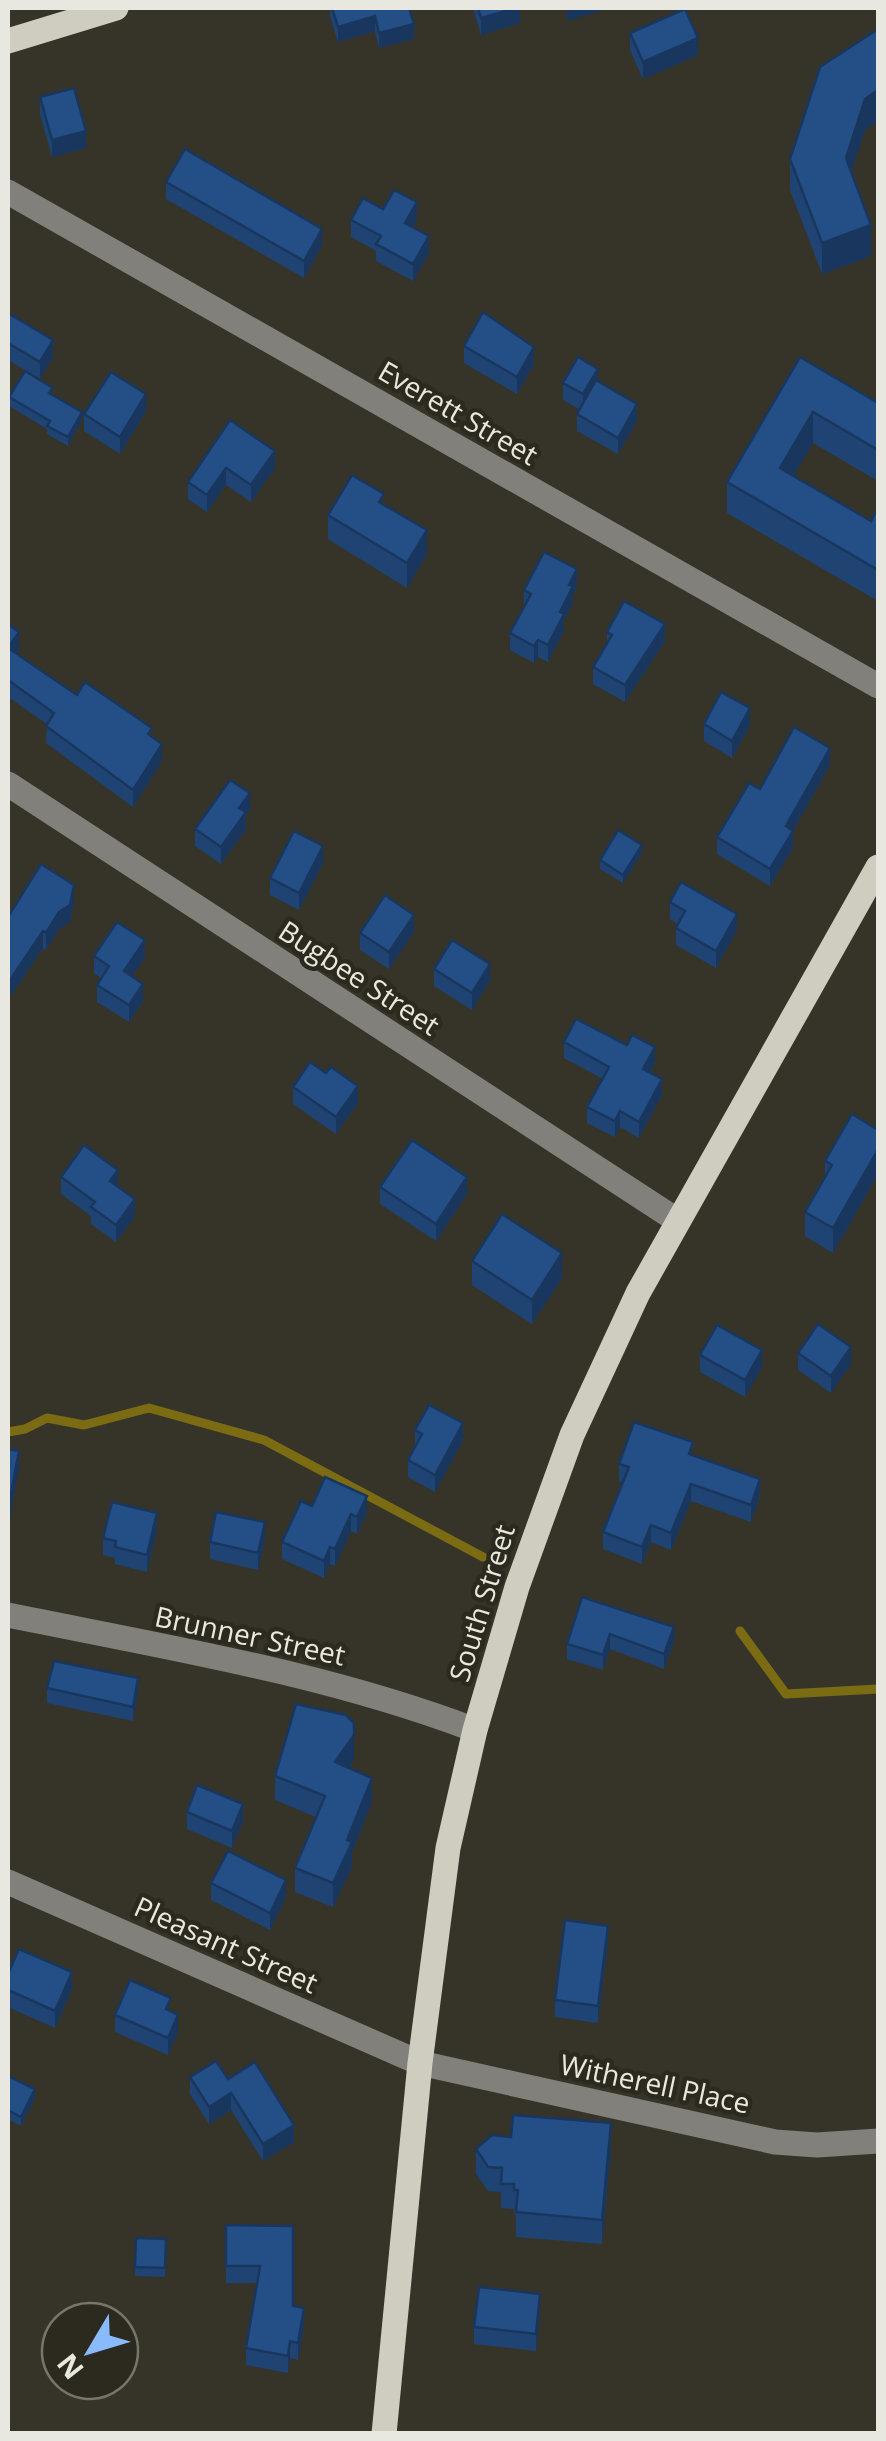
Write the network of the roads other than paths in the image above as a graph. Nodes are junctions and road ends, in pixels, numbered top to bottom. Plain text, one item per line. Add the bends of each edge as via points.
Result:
1 (116, 8) edge
2 (8, 41) edge
3 (8, 192) edge
4 (878, 686) edge
5 (8, 784) edge
6 (878, 867) edge
7 (678, 1221) junction
8 (8, 1615) edge
9 (475, 1730) junction
10 (8, 1882) edge
11 (420, 2063) junction
12 (878, 2140) edge
13 (384, 2434) edge

1 - 2 main road
3 - 4 street, Everett Street
5 - 7 street, Bugbee Street
6 - 7 main road, South Street
7 - 9 main road, South Street via 572,1435
8 - 9 street, Brunner Street via 324,1682
9 - 11 main road, South Street via 448,1848
10 - 11 street, Pleasant Street
11 - 12 street, Witherell Place via 775,2142
11 - 13 main road, South Street

